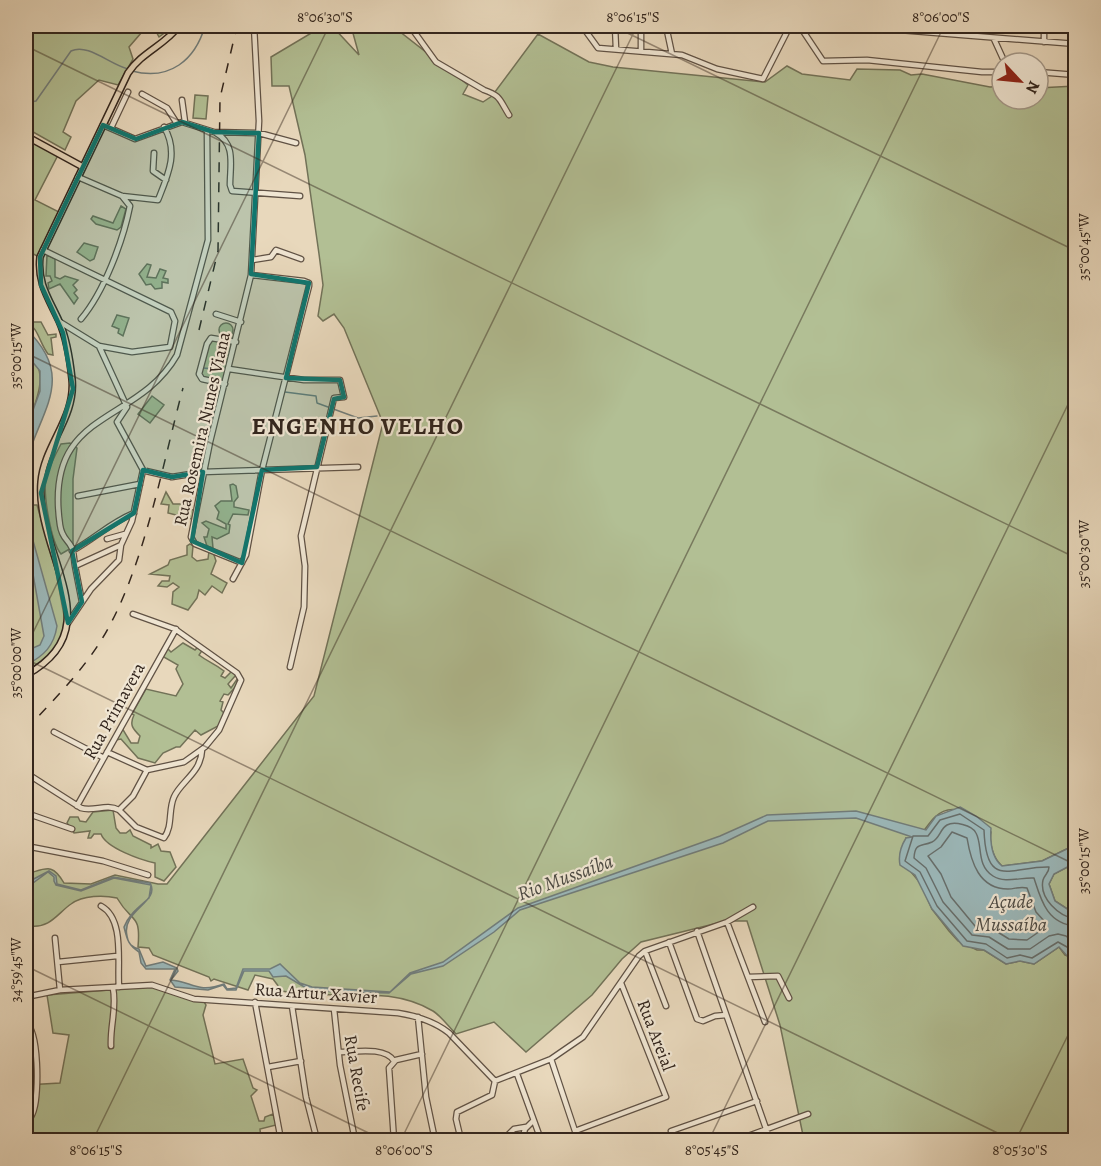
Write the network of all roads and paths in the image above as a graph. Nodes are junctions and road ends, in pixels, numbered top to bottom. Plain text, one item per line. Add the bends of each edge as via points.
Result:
1 (179, 26) edge
2 (254, 26) edge
3 (410, 26) edge
4 (582, 26) edge
5 (615, 26) edge
6 (641, 26) edge
7 (666, 26) edge
8 (790, 26) edge
9 (800, 26) edge
10 (1044, 26) edge
11 (845, 27) edge
12 (994, 39) junction
13 (1044, 42) junction
14 (1076, 44) edge
15 (616, 49) junction
16 (641, 51) junction
17 (1000, 51) edge
18 (672, 54) junction
19 (990, 72) edge
20 (1050, 73) edge
21 (1076, 75) edge
22 (128, 92) dead end
23 (142, 94) dead end
24 (182, 100) dead end
25 (509, 115) dead end
26 (176, 122) junction
27 (185, 123) junction
28 (103, 124) junction
29 (164, 127) junction
30 (111, 129) junction
31 (211, 131) junction
32 (259, 133) junction
33 (26, 136) edge
34 (296, 143) dead end
35 (154, 153) dead end
36 (83, 167) junction
37 (146, 174) dead end
38 (155, 175) junction
39 (78, 177) junction
40 (166, 180) junction
41 (256, 192) junction
42 (122, 196) junction
43 (300, 196) dead end
44 (43, 250) junction
45 (302, 259) dead end
46 (252, 260) junction
47 (251, 275) junction
48 (105, 278) junction
49 (216, 314) dead end
50 (81, 319) dead end
51 (60, 322) junction
52 (241, 322) junction
53 (173, 341) junction
54 (236, 342) junction
55 (182, 343) junction
56 (99, 346) junction
57 (229, 369) junction
58 (286, 378) junction
59 (225, 384) junction
60 (126, 403) junction
61 (316, 467) junction
62 (358, 467) dead end
63 (145, 470) junction
64 (262, 470) junction
65 (203, 472) junction
66 (140, 484) junction
67 (78, 496) dead end
68 (134, 513) junction
69 (125, 534) junction
70 (107, 539) dead end
71 (121, 545) junction
72 (72, 551) junction
73 (242, 562) junction
74 (75, 566) junction
75 (233, 579) dead end
76 (82, 603) junction
77 (133, 614) dead end
78 (68, 623) junction
79 (176, 629) junction
80 (290, 667) dead end
81 (26, 675) edge
82 (54, 732) dead end
83 (202, 750) junction
84 (107, 752) junction
85 (104, 758) junction
86 (147, 770) junction
87 (26, 773) edge
88 (77, 806) junction
89 (119, 810) junction
90 (26, 813) edge
91 (26, 820) edge
92 (72, 829) dead end
93 (26, 846) edge
94 (148, 875) dead end
95 (101, 906) dead end
96 (753, 907) dead end
97 (727, 922) junction
98 (697, 931) junction
99 (55, 938) dead end
100 (669, 942) junction
101 (645, 951) junction
102 (117, 956) junction
103 (58, 962) junction
104 (748, 977) junction
105 (26, 978) edge
106 (621, 982) junction
107 (116, 987) junction
108 (60, 990) junction
109 (27, 996) edge
110 (789, 998) dead end
111 (255, 1002) junction
112 (292, 1006) junction
113 (666, 1006) dead end
114 (334, 1009) junction
115 (726, 1015) junction
116 (418, 1017) junction
117 (765, 1023) dead end
118 (28, 1024) edge
119 (26, 1031) edge
120 (111, 1046) dead end
121 (339, 1052) junction
122 (422, 1054) junction
123 (551, 1059) junction
124 (301, 1061) junction
125 (394, 1061) junction
126 (268, 1067) junction
127 (518, 1074) junction
128 (495, 1081) junction
129 (757, 1101) junction
130 (808, 1114) dead end
131 (533, 1121) junction
132 (26, 1125) edge
133 (526, 1127) junction
134 (766, 1130) junction
135 (575, 1131) junction
136 (671, 1131) dead end
137 (281, 1140) edge
138 (317, 1140) edge
139 (356, 1140) edge
140 (394, 1140) edge
141 (435, 1140) edge
142 (461, 1140) edge
143 (503, 1140) edge
144 (522, 1140) edge
145 (541, 1140) edge
146 (578, 1140) edge
147 (737, 1140) edge
148 (770, 1140) edge

1 - 28 main road via 134,64
2 - 32 street, Rua Rosemira Nunes Viana
3 - 25 street via 436,62 492,91
4 - 15 street via 597,48
5 - 15 street
6 - 16 street
7 - 18 street
8 - 18 street via 764,79
9 - 11 street
9 - 19 street via 823,61 877,60
10 - 13 street
11 - 12 street
12 - 13 street
12 - 17 street
13 - 14 street
15 - 16 street
16 - 18 street
20 - 21 street
22 - 30 street
23 - 26 street via 167,108
24 - 27 street
26 - 27 street
26 - 29 street
27 - 31 street
28 - 30 street
28 - 36 main road
29 - 30 street via 137,139
29 - 40 street via 172,148
31 - 32 street
31 - 41 street via 223,137 230,147 231,190
31 - 55 street via 207,240
32 - 34 street
32 - 41 street, Rua Rosemira Nunes Viana
33 - 36 main road
35 - 38 street
36 - 39 main road
37 - 38 street
38 - 40 street
39 - 42 street
39 - 44 main road
40 - 42 street via 158,200
41 - 43 street
41 - 46 street, Rua Rosemira Nunes Viana
42 - 48 street via 130,208
44 - 48 street
44 - 51 main road via 39,265 41,285
45 - 46 street via 276,250 271,257
46 - 47 street, Rua Rosemira Nunes Viana
47 - 52 street, Rua Rosemira Nunes Viana
47 - 58 street via 309,283
48 - 50 street
48 - 53 street via 173,314
49 - 52 street, Rua Rosemira Nunes Viana
51 - 56 street
51 - 78 main road via 69,355 72,396 66,420 46,463 41,493
52 - 54 street, Rua Rosemira Nunes Viana
53 - 55 street
53 - 56 street via 170,347 132,352
54 - 57 street, Rua Rosemira Nunes Viana
54 - 59 street via 211,338 199,374 202,379
55 - 60 street via 167,371
56 - 60 street
57 - 58 street
57 - 59 street, Rua Rosemira Nunes Viana
58 - 61 street via 341,380 344,398 335,398
58 - 64 street
59 - 65 street, Rua Rosemira Nunes Viana
60 - 63 street via 127,409 116,420
60 - 72 street via 88,428 66,462 58,489 58,512 63,536
61 - 62 street
61 - 64 street
61 - 80 street via 300,541 304,607
63 - 65 street, bridge via 172,477
63 - 66 street
64 - 65 street
64 - 73 street
65 - 73 street, Rua Rosemira Nunes Viana via 192,541
66 - 67 street
66 - 68 street
68 - 69 street
68 - 72 street via 112,522
69 - 70 street
69 - 71 street
71 - 74 street
71 - 76 street via 118,561
72 - 74 street
73 - 75 street
74 - 76 street
76 - 78 street
77 - 79 street
78 - 81 main road via 57,651
79 - 83 street via 241,680 219,730
79 - 84 street, Rua Primavera
82 - 85 street
83 - 86 street via 183,762
83 - 89 street via 195,770 174,798 166,836 158,837 136,827
84 - 85 street, Rua Primavera
84 - 86 street
85 - 88 street, Rua Primavera
86 - 89 street via 133,796
87 - 88 street
88 - 89 street via 90,810 110,806
90 - 91 street
90 - 92 street
93 - 94 street via 94,859
95 - 102 street via 110,911 117,925
96 - 97 street
97 - 98 street
97 - 104 street
98 - 100 street
98 - 115 street
99 - 103 street
100 - 101 street
100 - 115 street via 697,1019
101 - 106 street
101 - 113 street
102 - 103 street
102 - 107 street
103 - 108 street
104 - 110 street via 778,976
104 - 117 street
105 - 109 street
106 - 123 street via 584,1037
106 - 135 street, Rua Areial via 666,1097
107 - 108 street, Rua Artur Xavier
107 - 111 street, Rua Artur Xavier via 152,985 194,999
107 - 120 street
108 - 109 street, Rua Artur Xavier
111 - 112 street, Rua Artur Xavier
111 - 126 street
112 - 114 street, Rua Artur Xavier
112 - 124 street
114 - 116 street, Rua Artur Xavier
114 - 121 street, Rua Recife
115 - 129 street
116 - 122 street
116 - 128 street, Rua Artur Xavier via 449,1033
118 - 119 street
118 - 132 street via 34,1037 36,1094 35,1108
121 - 125 street via 387,1053
121 - 139 street, Rua Recife
122 - 125 street
122 - 141 street
123 - 127 street
123 - 135 street
124 - 126 street
124 - 138 street
125 - 140 street via 389,1068
126 - 137 street
127 - 128 street
127 - 131 street
128 - 142 street via 492,1095 455,1115
129 - 134 street
129 - 136 street
130 - 134 street
131 - 133 street
131 - 145 street
133 - 143 street via 514,1129
133 - 144 street
134 - 147 street
134 - 148 street
135 - 146 street

